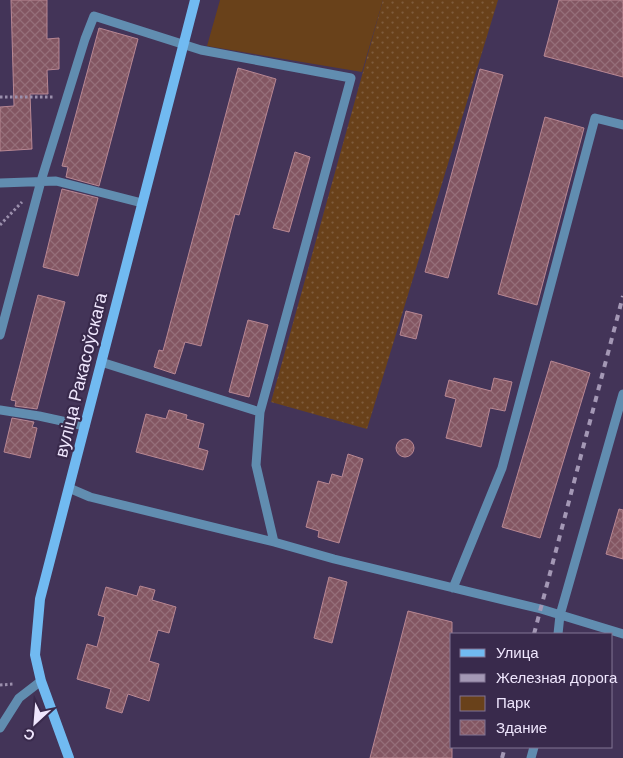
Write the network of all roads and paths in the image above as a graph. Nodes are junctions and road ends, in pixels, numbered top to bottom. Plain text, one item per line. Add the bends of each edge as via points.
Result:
1 (195, 0) edge
2 (184, 45) junction
3 (68, 96) junction
4 (0, 98) edge
5 (623, 125) edge
6 (41, 181) junction
7 (0, 183) edge
8 (142, 202) junction
9 (0, 335) edge
10 (102, 362) junction
11 (623, 394) edge
12 (0, 410) edge
13 (260, 412) junction
14 (85, 426) junction
15 (69, 488) junction
16 (274, 542) junction
17 (454, 588) junction
18 (560, 615) junction
19 (558, 633) edge
20 (623, 634) edge
21 (41, 681) junction
22 (14, 684) dead end
23 (0, 685) edge
24 (0, 728) edge
25 (69, 758) edge

1 - 2 main road, вуліца Ракасоўскага
2 - 3 lane via 94,16
2 - 8 main road, вуліца Ракасоўскага
2 - 13 lane via 351,78
3 - 4 path
3 - 6 lane
5 - 17 lane via 594,118 502,468
6 - 7 lane
6 - 8 lane via 56,181
6 - 9 lane
8 - 10 main road, вуліца Ракасоўскага
10 - 13 lane
10 - 14 main road, вуліца Ракасоўскага
11 - 18 lane
12 - 14 lane
13 - 16 lane via 256,465
14 - 15 main road, вуліца Ракасоўскага
15 - 16 lane via 90,497
15 - 21 main road, вуліца Ракасоўскага via 40,599 35,654
16 - 17 lane
17 - 18 lane
18 - 19 lane
18 - 20 lane
21 - 24 lane via 19,698
21 - 25 main road, вуліца Ракасоўскага
22 - 23 path

